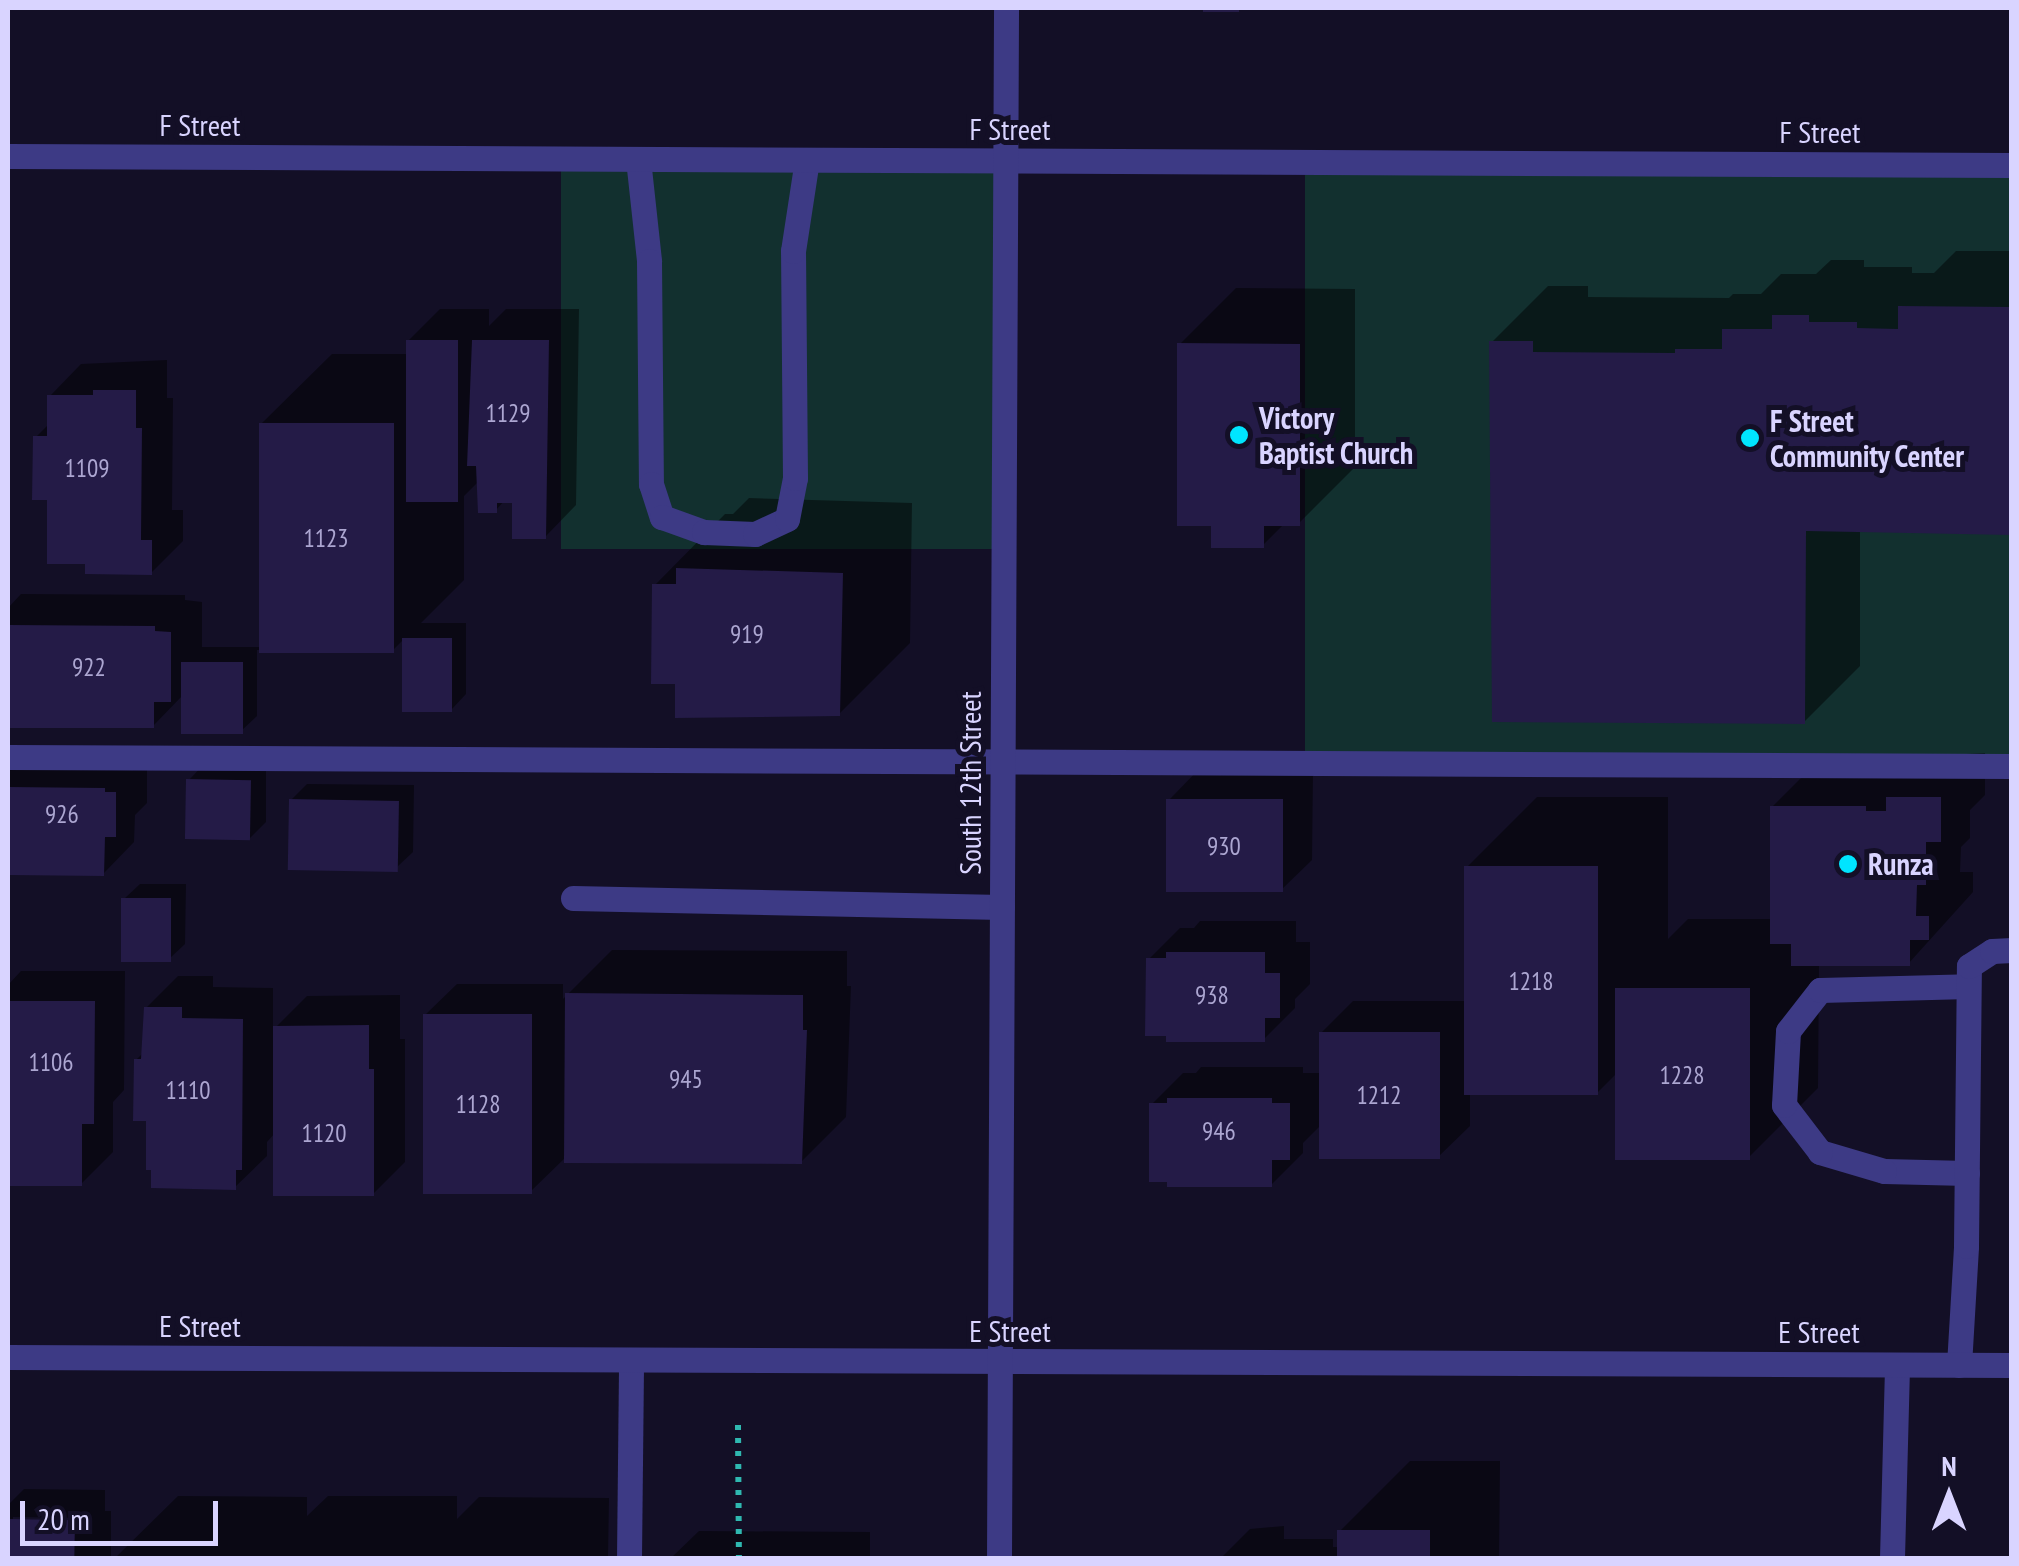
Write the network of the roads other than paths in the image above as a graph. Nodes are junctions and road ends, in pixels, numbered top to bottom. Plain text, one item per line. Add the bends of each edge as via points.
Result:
1 (1006, 8) edge
2 (8, 156) edge
3 (638, 159) junction
4 (807, 160) junction
5 (1005, 161) junction
6 (2012, 166) edge
7 (8, 757) edge
8 (1002, 760) junction
9 (2012, 766) edge
10 (573, 898) dead end
11 (1002, 907) junction
12 (2012, 950) edge
13 (1968, 986) junction
14 (1967, 1173) junction
15 (8, 1356) edge
16 (630, 1362) junction
17 (999, 1364) junction
18 (1897, 1365) junction
19 (1960, 1365) junction
20 (2012, 1365) edge
21 (629, 1558) edge
22 (999, 1558) edge
23 (1892, 1558) edge

1 - 5 street, South 12th Street
2 - 3 street, F Street
3 - 4 street, F Street
3 - 4 street via 649,261 650,484 662,517 704,532 754,534 787,519 794,478 793,251
4 - 5 street, F Street
5 - 6 street, F Street
5 - 8 street, South 12th Street
7 - 8 street
8 - 9 street
8 - 11 street, South 12th Street
10 - 11 street
11 - 17 street, South 12th Street
12 - 13 street via 1992,951 1970,966
13 - 14 street
13 - 14 street via 1820,990 1788,1031 1784,1105 1820,1152 1884,1171
14 - 19 street
15 - 16 street, E Street
16 - 17 street, E Street
16 - 21 street
17 - 18 street, E Street
17 - 22 street, South 12th Street
18 - 19 street, E Street
18 - 23 street
19 - 20 street, E Street

